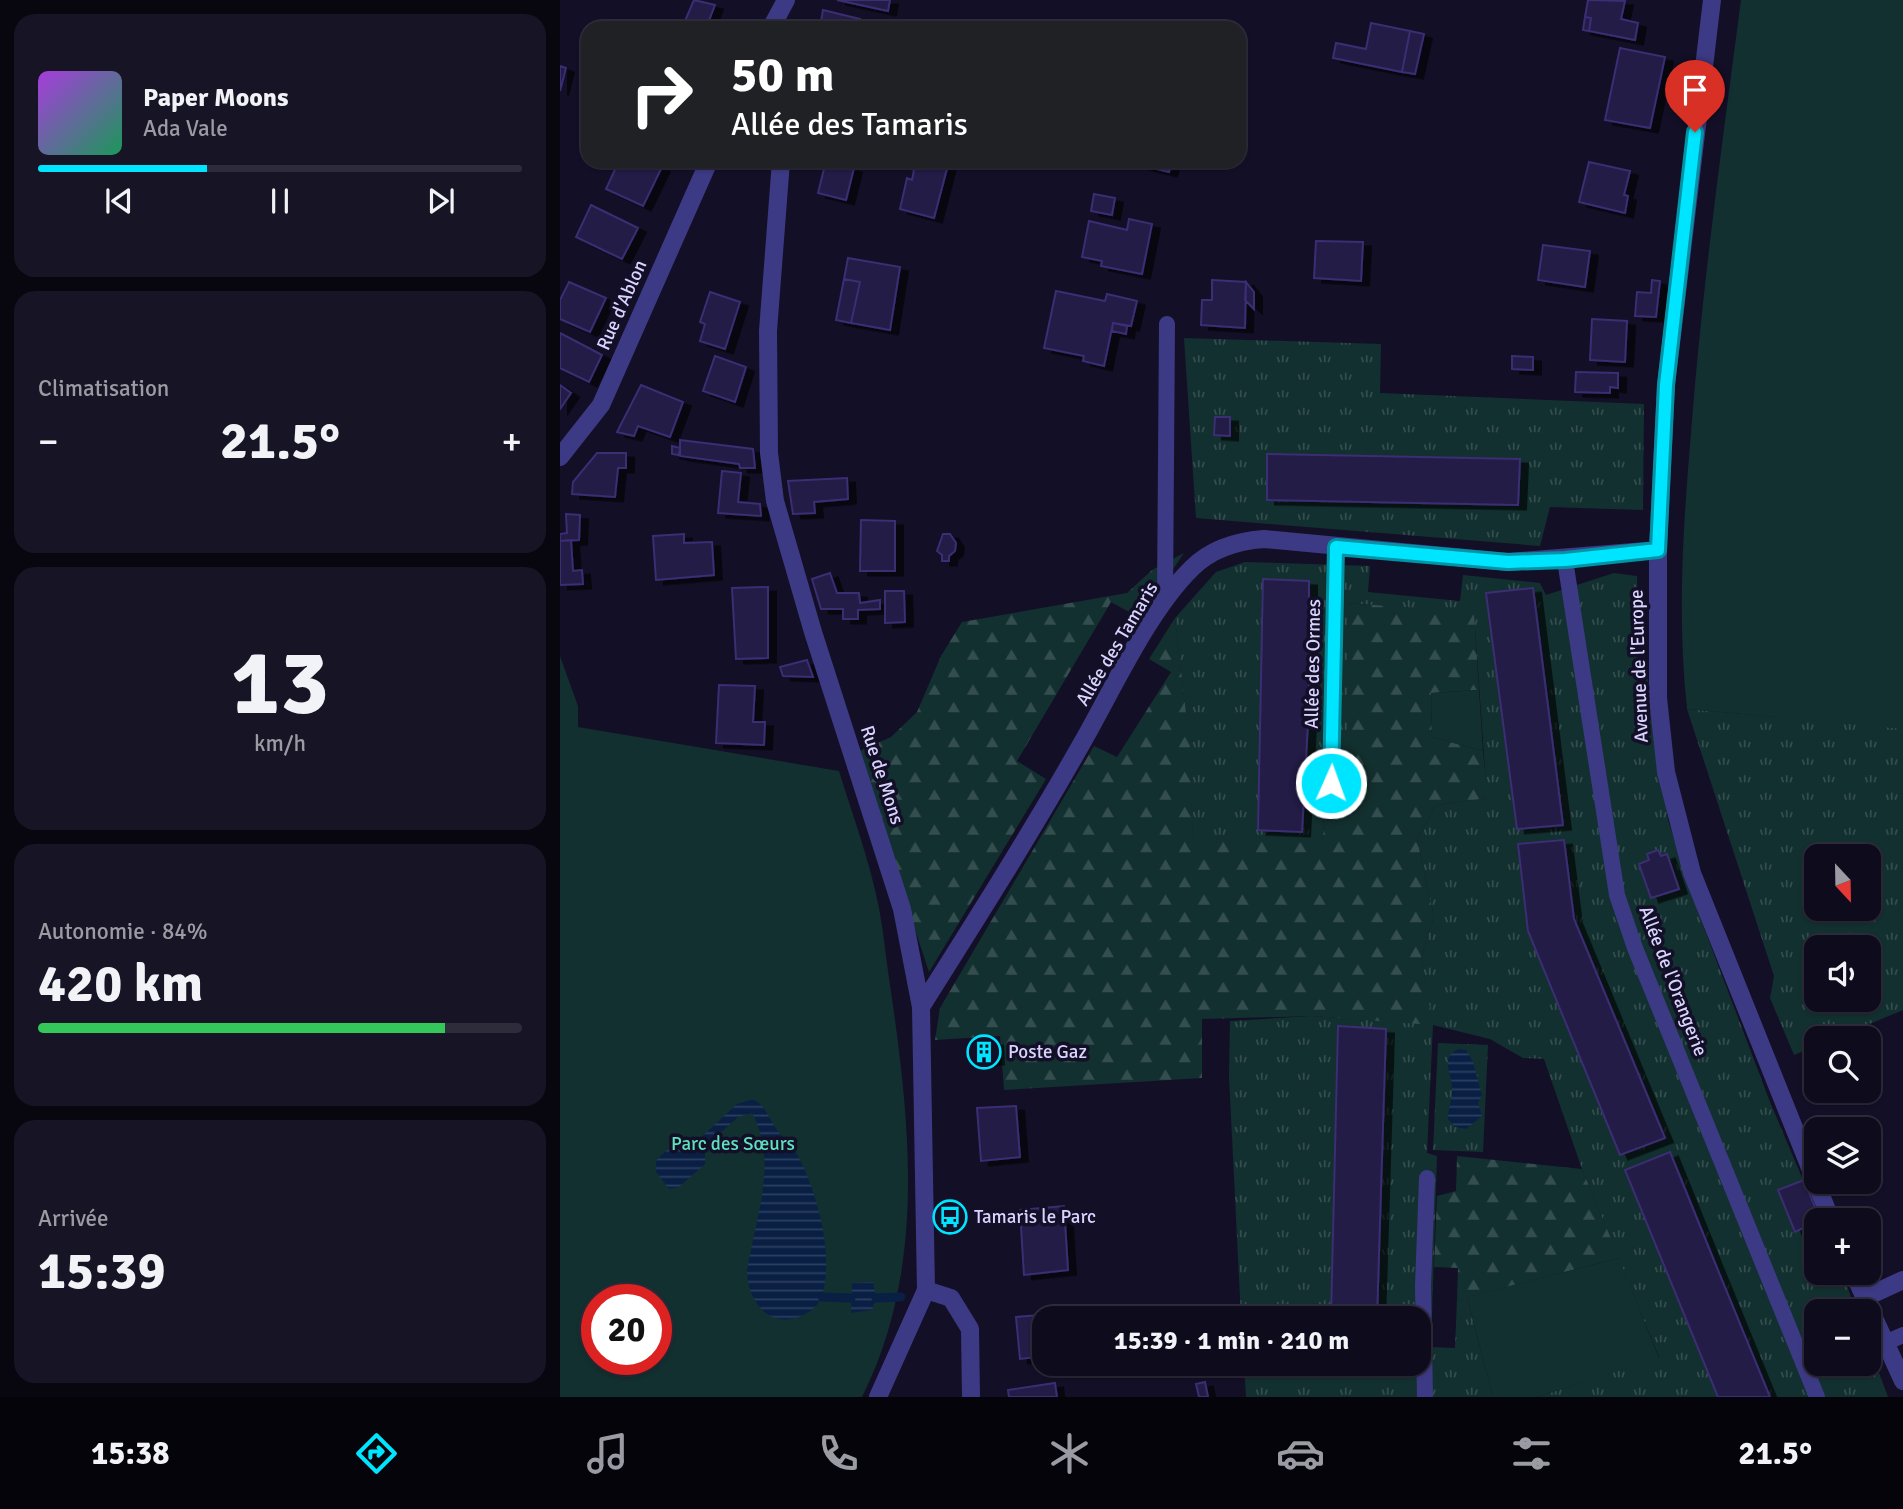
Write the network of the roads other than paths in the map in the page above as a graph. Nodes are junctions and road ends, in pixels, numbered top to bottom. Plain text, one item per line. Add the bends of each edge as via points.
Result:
1 (786, 0) edge
2 (1712, 0) edge
3 (775, 21) edge
4 (788, 21) edge
5 (706, 168) edge
6 (780, 168) edge
7 (1167, 324) dead end
8 (560, 457) edge
9 (1336, 547) junction
10 (1658, 550) junction
11 (1565, 560) junction
12 (1165, 599) junction
13 (1331, 783) dead end
14 (921, 1007) junction
15 (1804, 1136) edge
16 (1798, 1139) junction
17 (1427, 1178) dead end
18 (1826, 1208) edge
19 (1903, 1280) edge
20 (1858, 1285) edge
21 (926, 1290) junction
22 (1864, 1298) junction
23 (1903, 1335) edge
24 (1885, 1343) junction
25 (1903, 1381) edge
26 (878, 1397) edge
27 (971, 1397) edge
28 (1424, 1397) edge
29 (1817, 1397) edge

1 - 3 street
1 - 4 street
2 - 10 street, Avenue de l'Europe via 1666,385
5 - 8 street, Rue d'Ablon via 601,405
6 - 14 street, Rue de Mons via 768,331 769,453 775,501 902,909
7 - 12 lane
9 - 11 street, Allée des Tamaris via 1508,562
9 - 12 street, Allée des Tamaris via 1264,539 1230,544 1201,559
9 - 13 lane, Allée des Ormes
10 - 11 street, Allée des Tamaris
10 - 16 street, Avenue de l'Europe via 1658,698 1675,812 1692,873
11 - 29 lane, Allée de l'Orangerie via 1618,895 1635,948
12 - 14 street, Allée des Tamaris via 1046,806
14 - 21 street, Rue de Mons
15 - 16 lane
16 - 18 street, Avenue de l'Europe
17 - 28 lane
19 - 22 street
20 - 22 street
21 - 26 street, Rue de Mons
21 - 27 street via 951,1298 970,1329
22 - 24 street
23 - 24 lane
24 - 25 street

